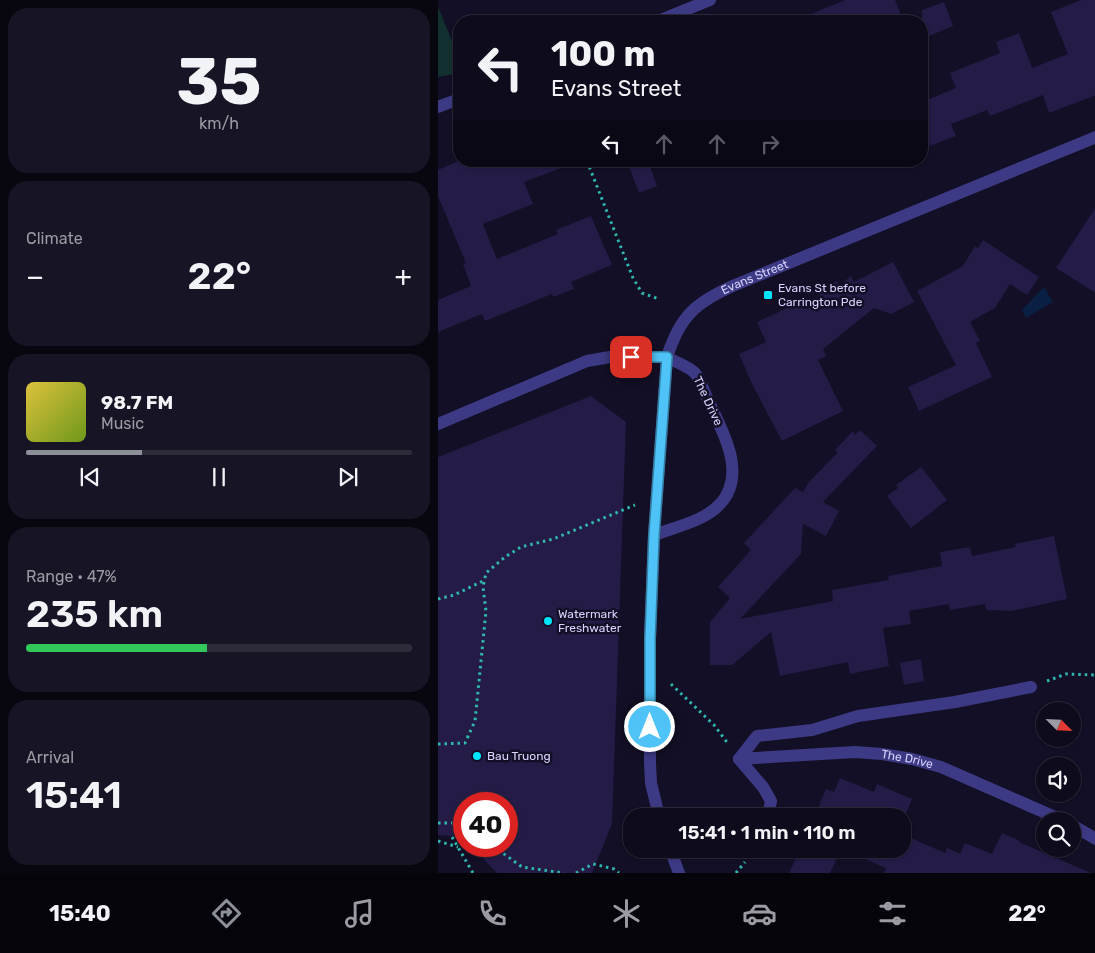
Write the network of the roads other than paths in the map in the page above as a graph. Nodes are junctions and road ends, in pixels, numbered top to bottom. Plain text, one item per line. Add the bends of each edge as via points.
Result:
1 (710, 0) edge
2 (673, 15) edge
3 (453, 101) edge
4 (438, 106) edge
5 (1096, 138) edge
6 (667, 357) junction
7 (438, 424) edge
8 (654, 535) junction
9 (1031, 687) road end
10 (739, 759) junction
11 (657, 808) edge
12 (770, 808) edge
13 (1044, 812) edge
14 (1081, 830) edge
15 (1096, 839) edge
16 (673, 858) edge
17 (679, 873) edge

1 - 2 street
3 - 4 street
5 - 6 street, Evans Street via 716,293 685,319 674,336
6 - 7 street via 610,357 587,361
6 - 8 street, Evans Street
6 - 8 street, The Drive via 695,372 724,436 732,481 721,504 701,517
8 - 11 street, Evans Street via 650,763
9 - 10 street via 858,716 812,730 756,736
10 - 12 street via 771,801
10 - 13 street, The Drive via 855,752 912,759 941,767
14 - 15 street
16 - 17 street

